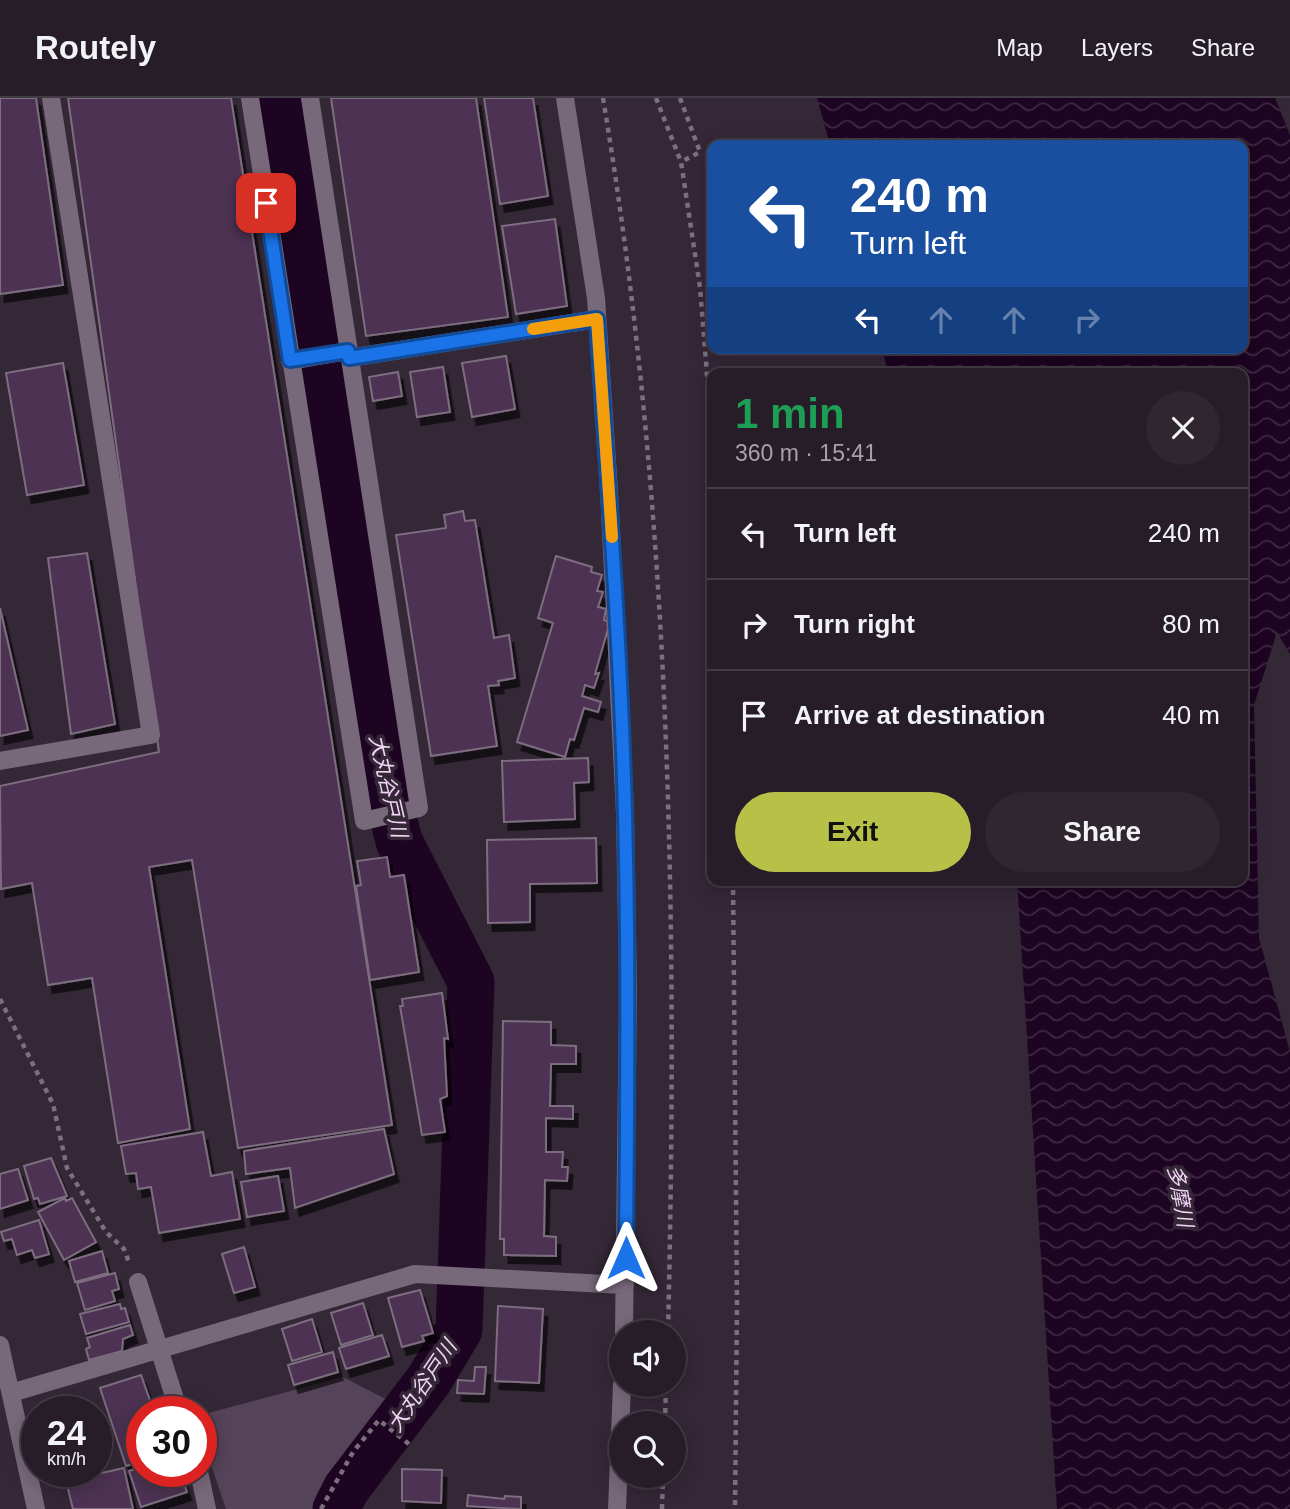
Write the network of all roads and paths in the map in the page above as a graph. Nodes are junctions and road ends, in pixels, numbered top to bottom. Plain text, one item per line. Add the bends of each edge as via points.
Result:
1 (51, 98) edge
2 (250, 98) edge
3 (310, 98) edge
4 (565, 98) edge
5 (603, 98) edge
6 (656, 98) edge
7 (680, 98) edge
8 (681, 162) junction
9 (597, 319) junction
10 (346, 353) junction
11 (293, 360) junction
12 (707, 374) edge
13 (0, 761) edge
14 (733, 886) edge
15 (0, 999) edge
16 (138, 1282) joint
17 (625, 1285) junction
18 (624, 1320) edge
19 (668, 1320) edge
20 (0, 1345) edge
21 (157, 1349) junction
22 (12, 1393) junction
23 (173, 1396) edge
24 (621, 1397) edge
25 (410, 1445) dead end
26 (202, 1487) edge
27 (663, 1488) edge
28 (36, 1509) edge
29 (207, 1509) edge
30 (321, 1509) edge
31 (617, 1509) edge
32 (662, 1509) edge
33 (735, 1509) edge

1 - 13 street via 151,735
2 - 11 street
3 - 10 street
4 - 9 street
5 - 19 path via 647,432 664,687 672,1047
6 - 8 path
7 - 8 path via 700,152
8 - 12 path via 700,287
9 - 10 street
9 - 17 street via 625,813
10 - 11 street
10 - 11 street via 419,808 364,821
14 - 33 path
15 - 16 path via 53,1104 67,1168 106,1232 124,1249
16 - 21 street
17 - 18 street
17 - 21 street via 415,1274
20 - 22 street
21 - 22 street
21 - 23 street
22 - 28 street
24 - 31 street
25 - 30 path via 379,1420 353,1452
26 - 29 street
27 - 32 path

